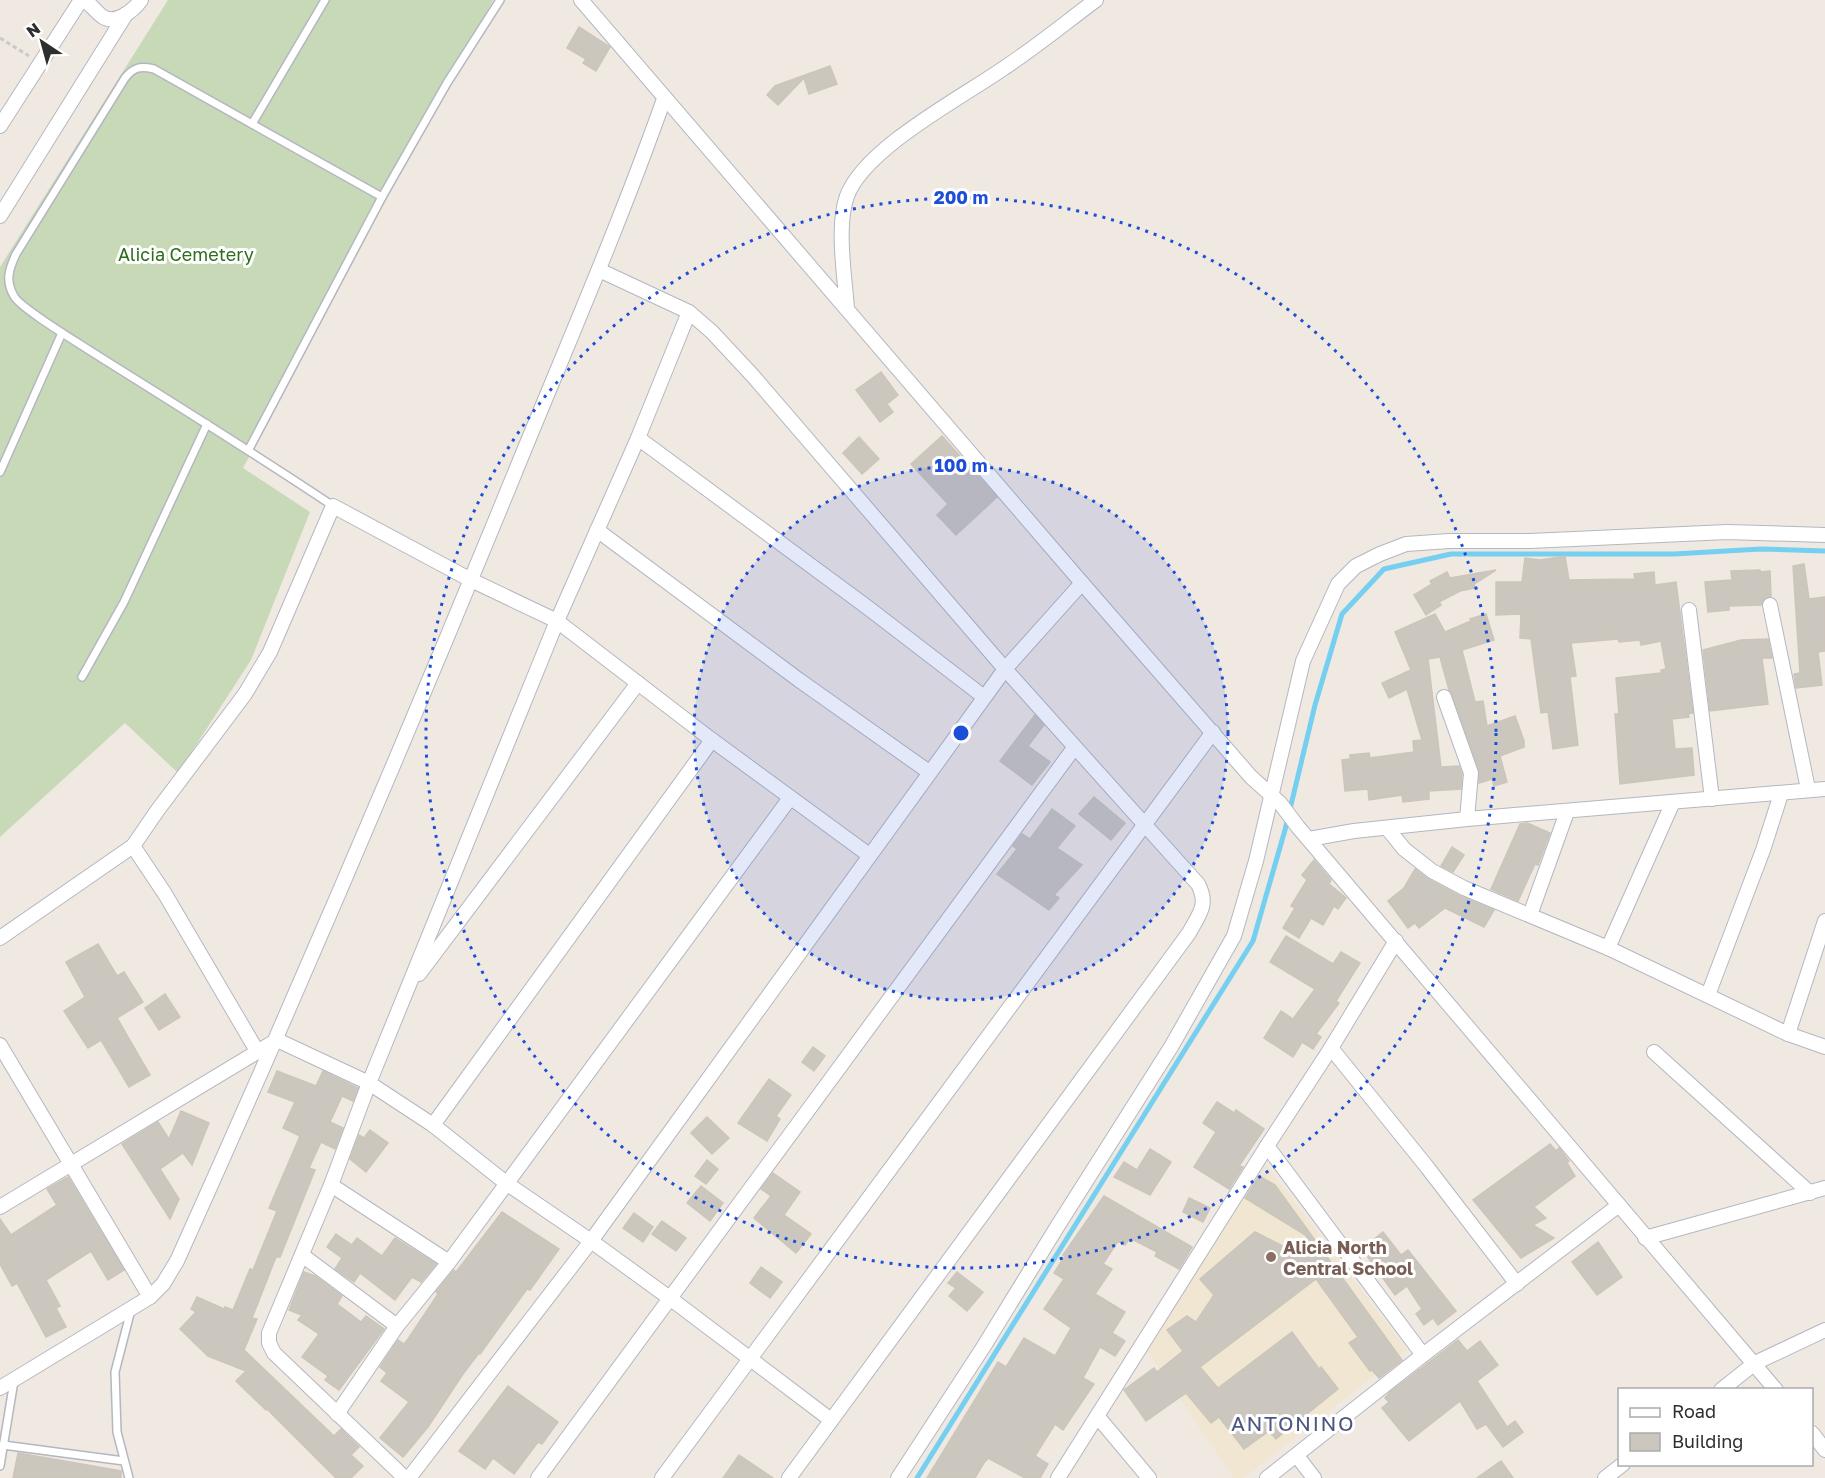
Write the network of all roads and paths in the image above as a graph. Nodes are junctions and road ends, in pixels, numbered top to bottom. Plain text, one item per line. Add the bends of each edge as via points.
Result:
1 (83, 0) edge
2 (141, 0) edge
3 (325, 0) edge
4 (500, 0) edge
5 (581, 0) edge
6 (1095, 0) edge
7 (126, 14) junction
8 (0, 38) edge
9 (40, 63) junction
10 (664, 99) junction
11 (252, 124) junction
12 (0, 126) edge
13 (382, 197) junction
14 (1, 212) edge
15 (599, 270) junction
16 (847, 309) junction
17 (689, 312) junction
18 (62, 333) junction
19 (207, 424) junction
20 (638, 438) junction
21 (249, 449) junction
22 (0, 472) edge
23 (333, 506) junction
24 (597, 530) junction
25 (1825, 535) edge
26 (471, 580) junction
27 (1082, 583) junction
28 (1770, 605) dead end
29 (1689, 610) dead end
30 (557, 621) junction
31 (1005, 669) junction
32 (82, 677) dead end
33 (638, 683) junction
34 (984, 696) junction
35 (1444, 697) dead end
36 (1213, 732) junction
37 (712, 741) junction
38 (1074, 748) junction
39 (929, 772) junction
40 (1808, 789) junction
41 (1825, 789) edge
42 (1781, 794) junction
43 (790, 798) junction
44 (1275, 799) junction
45 (1712, 799) junction
46 (1674, 802) junction
47 (1567, 812) junction
48 (1467, 819) junction
49 (1145, 826) junction
50 (1387, 828) junction
51 (1309, 839) junction
52 (133, 846) junction
53 (869, 855) junction
54 (1530, 915) junction
55 (1825, 921) edge
56 (0, 938) edge
57 (1396, 941) junction
58 (1608, 948) junction
59 (407, 991) junction
60 (1708, 995) junction
61 (1788, 1034) junction
62 (277, 1040) junction
63 (0, 1045) edge
64 (1825, 1047) edge
65 (1331, 1048) junction
66 (257, 1051) junction
67 (1654, 1052) dead end
68 (369, 1083) junction
69 (433, 1125) junction
70 (1267, 1146) junction
71 (70, 1166) junction
72 (506, 1183) junction
73 (331, 1185) junction
74 (1825, 1188) edge
75 (1810, 1193) junction
76 (1619, 1205) junction
77 (0, 1207) edge
78 (1645, 1238) junction
79 (591, 1241) junction
80 (302, 1255) junction
81 (449, 1262) junction
82 (1517, 1284) junction
83 (150, 1297) junction
84 (671, 1299) junction
85 (131, 1309) junction
86 (397, 1326) junction
87 (1825, 1330) edge
88 (1423, 1355) junction
89 (750, 1359) junction
90 (1755, 1364) junction
91 (14, 1381) junction
92 (0, 1388) edge
93 (1722, 1388) edge
94 (1775, 1388) edge
95 (337, 1414) junction
96 (1098, 1418) junction
97 (831, 1420) junction
98 (1813, 1434) edge
99 (3, 1445) junction
100 (1825, 1450) edge
101 (1296, 1456) junction
102 (124, 1461) junction
103 (0, 1466) edge
104 (1620, 1466) edge
105 (129, 1478) edge
106 (407, 1478) edge
107 (538, 1478) edge
108 (662, 1478) edge
109 (789, 1478) edge
110 (898, 1478) edge
111 (1058, 1478) edge
112 (1149, 1478) edge
113 (1267, 1478) edge
114 (1314, 1478) edge
115 (1605, 1478) edge

1 - 7 street via 112,20
1 - 9 street
2 - 7 street
3 - 11 lane
4 - 13 lane
5 - 10 street
6 - 16 street via 869,162 847,196 841,231
7 - 14 street
8 - 9 path
9 - 12 street
10 - 15 street
10 - 16 street
11 - 13 lane
11 - 18 lane via 154,69 141,66 131,70 8,270 8,283 15,299
13 - 21 lane
15 - 17 street
15 - 26 street
16 - 27 street
17 - 20 street
17 - 31 street via 753,376
18 - 19 lane
18 - 22 lane
19 - 21 lane
19 - 32 lane via 124,602
20 - 24 street
20 - 34 street
21 - 23 lane
23 - 26 street
23 - 52 street via 270,652 245,694
24 - 30 street
24 - 39 street
25 - 44 street via 1727,532 1449,541 1406,544 1380,554 1356,566 1338,584 1303,661
26 - 30 street
26 - 62 street
27 - 31 street
27 - 36 street
28 - 40 street
29 - 45 street
30 - 33 street
30 - 59 street
31 - 34 street
31 - 38 street
33 - 37 street
33 - 59 street
34 - 39 street
35 - 48 street via 1471,772
36 - 44 street
36 - 49 street
37 - 43 street
37 - 69 street
38 - 49 street
38 - 84 street
39 - 53 street
40 - 41 street
40 - 42 street
42 - 45 street
42 - 60 street
43 - 53 street
43 - 72 street
44 - 51 street
44 - 110 street via 1234,936 1171,1047
45 - 46 street
46 - 47 street
46 - 58 street
47 - 48 street
47 - 54 street
48 - 50 street
49 - 89 street
49 - 97 street via 1198,884 1204,906 1189,933
50 - 51 street
50 - 54 street via 1404,849 1432,871
51 - 57 street
52 - 56 street
52 - 66 street
53 - 79 street
54 - 58 street
55 - 61 street
57 - 65 street
57 - 76 street
58 - 60 street
59 - 68 street
60 - 61 street
61 - 64 street
62 - 66 street
62 - 68 street
62 - 83 street via 177,1261
63 - 71 street
65 - 70 street
65 - 82 street
66 - 71 street
67 - 75 street
68 - 69 street
68 - 73 street
69 - 72 street
70 - 88 street
70 - 96 street
71 - 77 street
71 - 83 street
72 - 79 street
72 - 81 street
73 - 80 street
73 - 81 street
74 - 75 street
75 - 78 street
76 - 78 street
76 - 82 street
78 - 90 street
79 - 84 street
79 - 106 street
80 - 86 street
80 - 95 street via 269,1333 269,1343 274,1353
81 - 86 street
82 - 88 street
83 - 85 street
84 - 89 street
84 - 107 street
85 - 91 street
85 - 102 lane via 115,1372 117,1432
86 - 95 street
87 - 90 street
88 - 101 street
89 - 97 street
89 - 108 street
90 - 93 street
90 - 94 street
91 - 92 street
91 - 99 lane
95 - 106 street
96 - 111 street
96 - 112 street
97 - 109 street
98 - 100 street
99 - 102 lane
99 - 103 lane
101 - 113 street
101 - 114 street
102 - 105 lane
104 - 115 street

